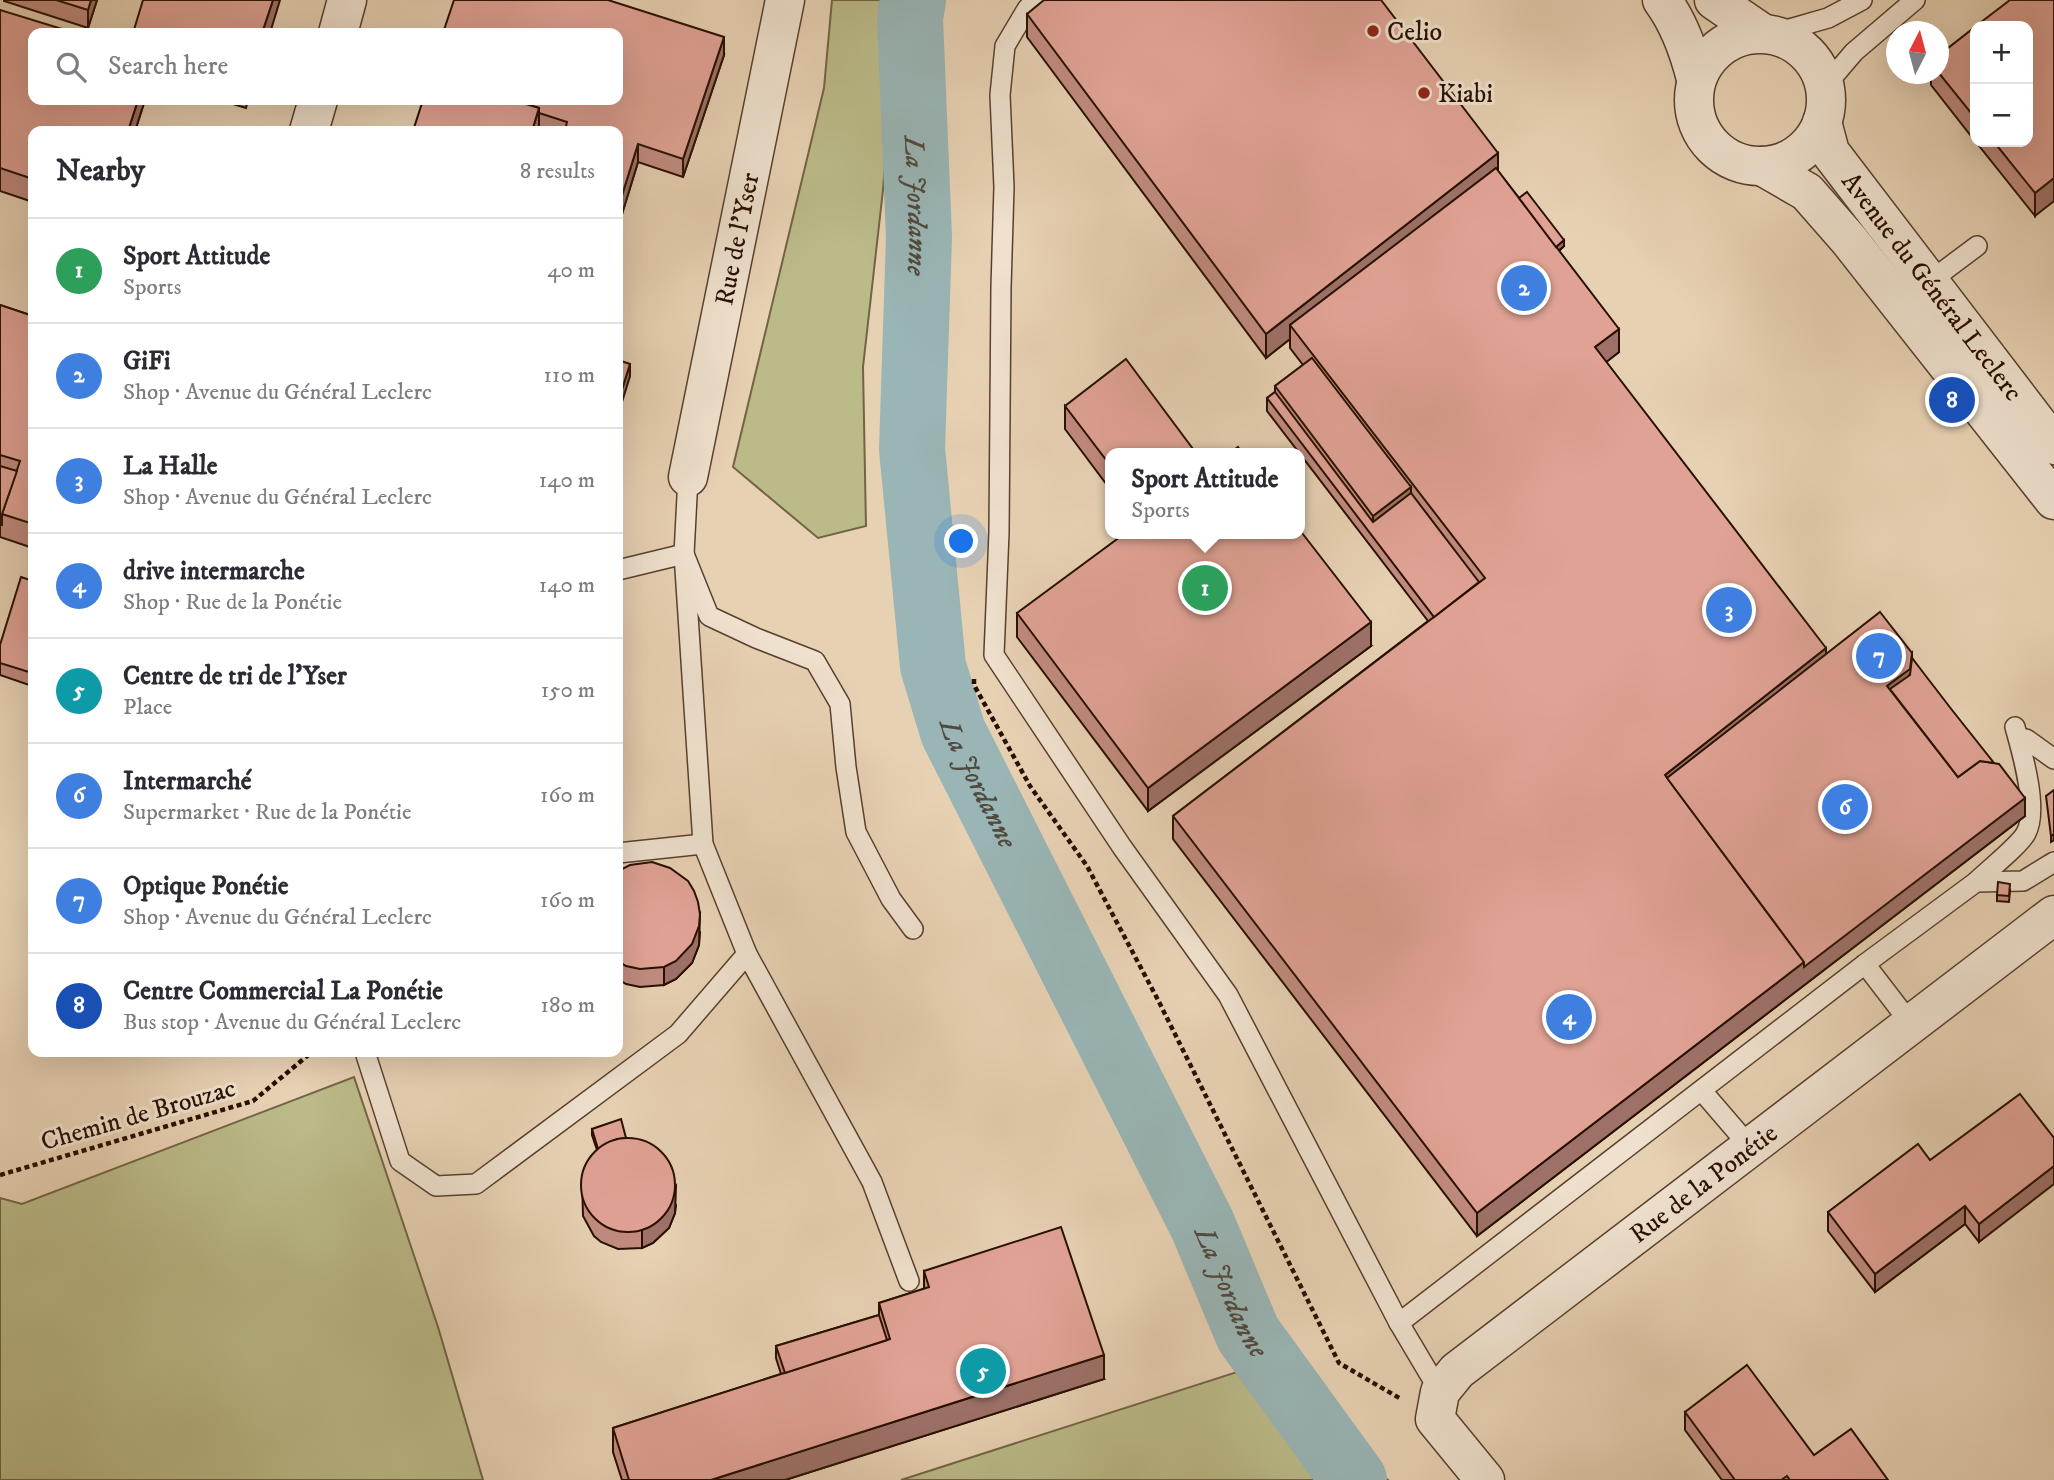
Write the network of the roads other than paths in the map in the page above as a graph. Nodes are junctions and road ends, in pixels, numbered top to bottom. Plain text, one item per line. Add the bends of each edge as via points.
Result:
1 (347, 0) edge
2 (785, 0) edge
3 (1035, 0) edge
4 (1662, 0) edge
5 (1714, 0) edge
6 (1862, 0) edge
7 (1915, 0) edge
8 (339, 28) edge
9 (1767, 34) junction
10 (1696, 79) junction
11 (1824, 104) junction
12 (317, 105) edge
13 (310, 126) edge
14 (1762, 166) junction
15 (1977, 246) dead end
16 (1930, 282) junction
17 (2054, 445) edge
18 (688, 477) joint
19 (2054, 500) edge
20 (684, 554) junction
21 (623, 569) edge
22 (2054, 759) edge
23 (703, 844) junction
24 (623, 852) edge
25 (2054, 862) edge
26 (1976, 882) junction
27 (2054, 915) edge
28 (913, 929) dead end
29 (747, 954) junction
30 (1865, 964) junction
31 (1911, 1024) junction
32 (367, 1057) edge
33 (1702, 1091) junction
34 (1751, 1148) junction
35 (909, 1281) dead end
36 (1399, 1323) junction
37 (1437, 1406) junction
38 (1485, 1480) edge

1 - 8 street
2 - 18 street, Rue de l'Yser
3 - 36 lane via 1005,47 1000,95 1004,187 995,655 1122,847 1228,995
4 - 10 street, Avenue du Général Leclerc via 1690,53
5 - 9 street, Avenue du Général Leclerc
6 - 9 lane via 1828,18
7 - 11 lane via 1854,52
9 - 10 street via 1741,36 1721,45
9 - 11 street, Avenue du Général Leclerc via 1807,52 1818,68
10 - 14 street, Avenue du Général Leclerc via 1693,101 1707,141 1741,164
11 - 14 street via 1814,139 1800,153
11 - 16 street, Avenue du Général Leclerc via 1830,152
12 - 13 street
14 - 19 street, Avenue du Général Leclerc via 1807,192 1849,240
15 - 16 lane
16 - 17 street, Avenue du Général Leclerc
18 - 20 lane
20 - 21 lane
20 - 23 lane
20 - 28 lane via 709,616 815,662 840,704 856,832 891,899
22 - 26 lane via 2021,733 2032,818 2026,834
23 - 24 lane
23 - 29 lane
25 - 26 lane via 2023,881
26 - 30 lane
27 - 31 street, Rue de la Ponétie
29 - 32 lane via 678,1034 476,1184 436,1186 400,1161
29 - 35 lane via 872,1182
30 - 31 lane
30 - 33 lane
31 - 34 street, Rue de la Ponétie
33 - 34 lane
33 - 36 lane
34 - 37 street, Rue de la Ponétie via 1457,1371
36 - 37 lane
37 - 38 street

